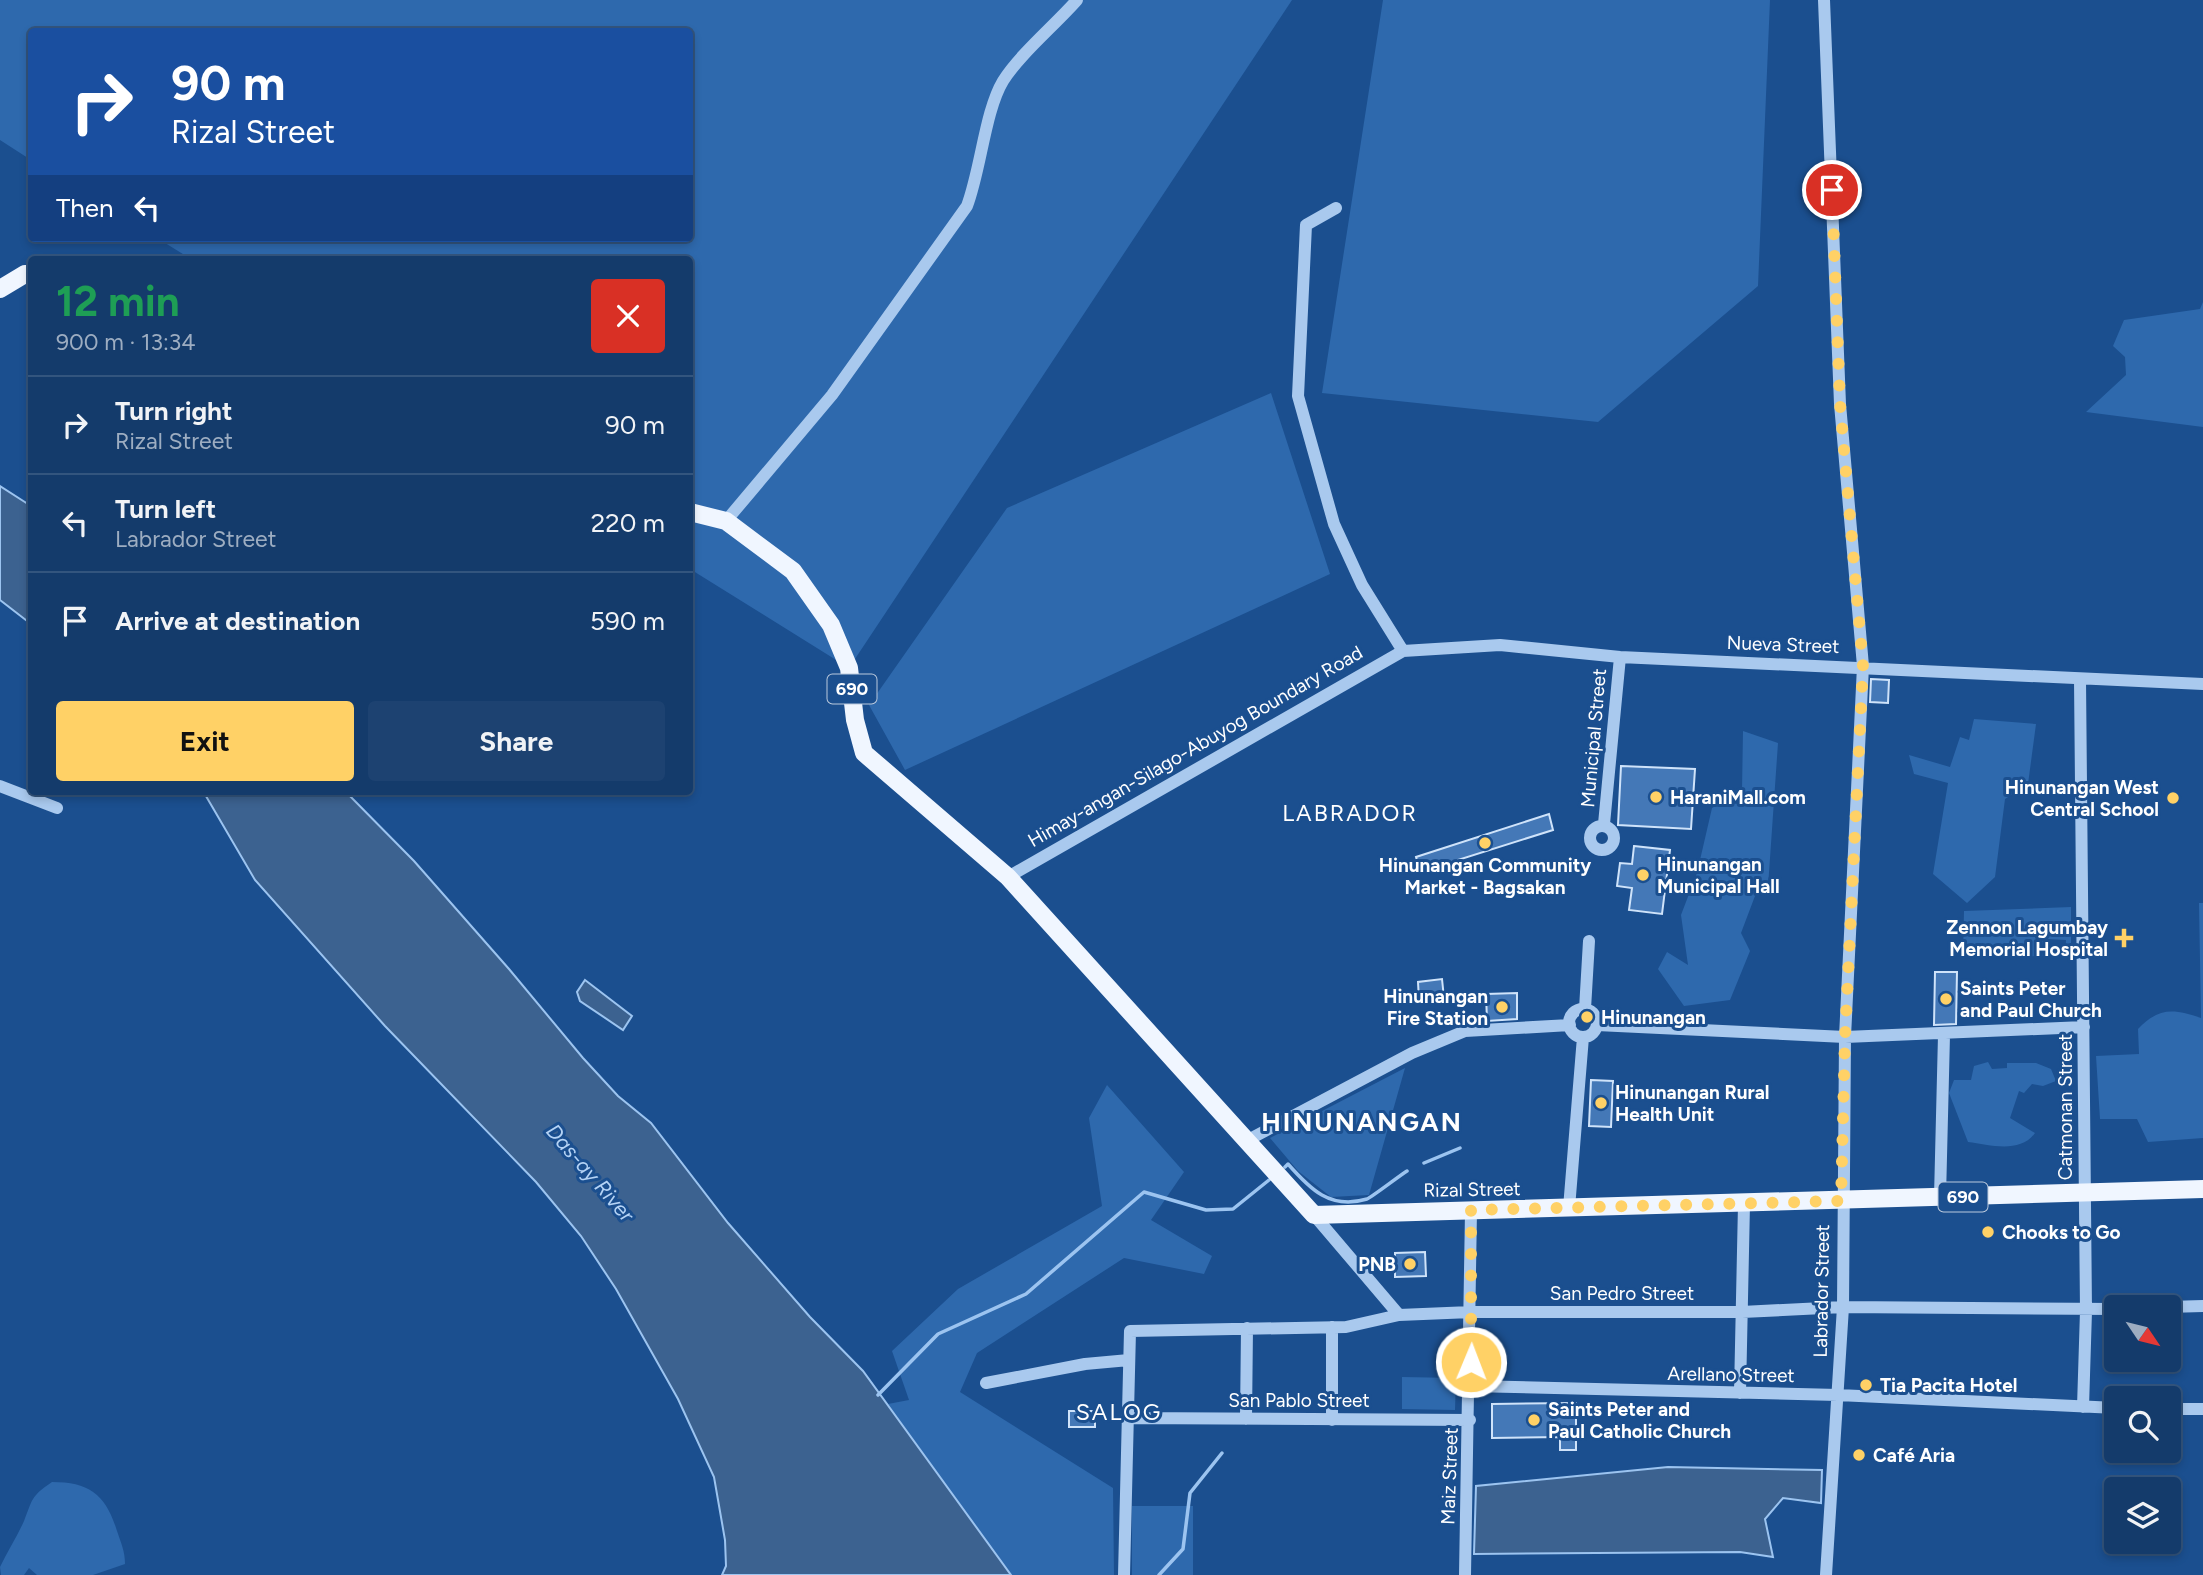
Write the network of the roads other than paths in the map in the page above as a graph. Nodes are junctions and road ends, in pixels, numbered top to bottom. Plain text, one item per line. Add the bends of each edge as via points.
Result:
1 (1077, 0) edge
2 (1824, 0) edge
3 (1336, 208) dead end
4 (28, 274) edge
5 (0, 289) edge
6 (693, 513) edge
7 (726, 521) junction
8 (1403, 651) junction
9 (1620, 657) junction
10 (1863, 666) junction
11 (2080, 680) junction
12 (2203, 684) edge
13 (0, 786) edge
14 (57, 808) dead end
15 (1604, 824) dead end
16 (1008, 877) junction
17 (1589, 941) dead end
18 (1585, 1009) junction
19 (1570, 1025) junction
20 (1597, 1025) junction
21 (2084, 1027) junction
22 (1944, 1035) junction
23 (1583, 1037) junction
24 (1845, 1037) junction
25 (1248, 1140) junction
26 (2203, 1189) edge
27 (2085, 1192) junction
28 (1940, 1197) junction
29 (1841, 1201) junction
30 (1744, 1204) junction
31 (1569, 1208) junction
32 (1471, 1210) junction
33 (1314, 1215) junction
34 (2203, 1306) edge
35 (1843, 1307) junction
36 (2181, 1307) edge
37 (2104, 1310) edge
38 (2086, 1311) junction
39 (1471, 1312) junction
40 (1742, 1312) junction
41 (1399, 1315) junction
42 (1247, 1328) junction
43 (1332, 1328) junction
44 (1129, 1360) junction
45 (986, 1383) dead end
46 (1470, 1387) junction
47 (1740, 1393) junction
48 (1838, 1395) junction
49 (2083, 1407) junction
50 (2104, 1408) edge
51 (2181, 1409) edge
52 (2203, 1409) edge
53 (1127, 1418) junction
54 (1246, 1419) junction
55 (1332, 1420) junction
56 (1470, 1420) junction
57 (1124, 1575) edge
58 (1465, 1575) edge
59 (1826, 1575) edge

1 - 7 street via 1004,79 967,206 832,395
2 - 10 street, Labrador Street via 1840,404
3 - 8 street via 1306,225 1298,396 1334,524 1362,585
4 - 5 main road
6 - 7 main road, 690
7 - 16 main road, 690 via 793,570 831,625 849,668 864,753
8 - 9 street, Nueva Street via 1500,645
8 - 16 street, Himay-angan-Silago-Abuyog Boundary Road
9 - 10 street, Nueva Street
9 - 15 street, Municipal Street
10 - 11 street, Nueva Street
10 - 24 street, Labrador Street
11 - 12 street, Nueva Street
11 - 21 street, Catmonan Street
13 - 14 street
16 - 25 main road, 690
17 - 18 street
18 - 19 street via 1576,1012
18 - 20 street via 1593,1013
19 - 23 street via 1572,1032
19 - 25 street via 1465,1031 1412,1053
20 - 23 street via 1591,1035
20 - 24 street
21 - 22 street
21 - 27 street, Catmonan Street
22 - 24 street
22 - 28 street
23 - 31 street
24 - 29 street, Labrador Street
25 - 33 main road, 690
26 - 27 main road, 690
27 - 28 main road, Rizal Street / 690
27 - 38 street, Catmonan Street
28 - 29 main road, Rizal Street / 690
29 - 30 main road, Rizal Street / 690
29 - 35 street, Labrador Street
30 - 31 main road, Rizal Street / 690
30 - 40 street
31 - 32 main road, Rizal Street / 690
32 - 33 main road, Rizal Street / 690
32 - 39 street, Maiz Street
33 - 41 street
34 - 36 street
35 - 38 street, San Pedro Street
35 - 40 street, San Pedro Street
35 - 48 street, Labrador Street
37 - 38 street, San Pedro Street
38 - 49 street, Catmonan Street
39 - 40 street, San Pedro Street
39 - 41 street, San Pedro Street
39 - 46 street, Maiz Street
40 - 47 street
41 - 43 street, San Pedro Street
42 - 43 street, San Pedro Street
42 - 44 street, San Pedro Street via 1130,1331
42 - 54 street
43 - 55 street
44 - 45 street
44 - 53 street
46 - 47 street, Arellano Street
46 - 56 street, Maiz Street
47 - 48 street, Arellano Street
48 - 49 street, Arellano Street
48 - 59 street, Labrador Street
49 - 50 street, Arellano Street
51 - 52 street
53 - 54 street, San Pablo Street
53 - 57 street
54 - 55 street, San Pablo Street
55 - 56 street, San Pablo Street
56 - 58 street, Maiz Street

